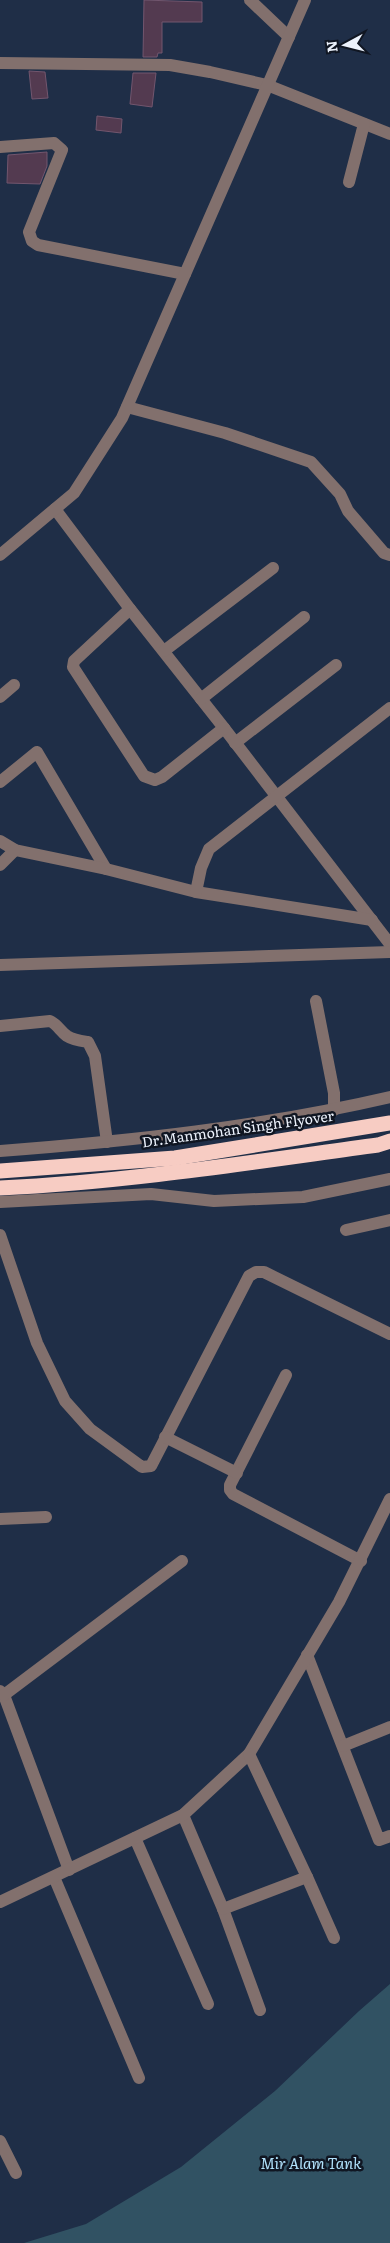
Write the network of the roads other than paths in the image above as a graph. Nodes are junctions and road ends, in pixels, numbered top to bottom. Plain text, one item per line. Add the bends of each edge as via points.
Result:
1 (250, 0) edge
2 (305, 0) edge
3 (289, 37) junction
4 (0, 63) edge
5 (267, 85) junction
6 (364, 124) junction
7 (390, 134) edge
8 (0, 148) edge
9 (349, 182) dead end
10 (185, 274) junction
11 (127, 407) junction
12 (55, 509) junction
13 (0, 555) edge
14 (390, 556) edge
15 (273, 568) dead end
16 (130, 609) junction
17 (304, 617) dead end
18 (164, 652) junction
19 (336, 665) dead end
20 (14, 685) dead end
21 (0, 697) edge
22 (201, 699) junction
23 (390, 708) edge
24 (224, 728) junction
25 (235, 743) junction
26 (0, 782) edge
27 (278, 796) junction
28 (0, 841) edge
29 (15, 850) junction
30 (0, 864) edge
31 (106, 869) junction
32 (196, 892) junction
33 (372, 920) junction
34 (390, 944) edge
35 (390, 952) edge
36 (0, 965) edge
37 (316, 1002) dead end
38 (0, 1026) edge
39 (390, 1097) edge
40 (334, 1110) junction
41 (390, 1122) edge
42 (390, 1141) edge
43 (107, 1142) junction
44 (0, 1151) edge
45 (0, 1171) edge
46 (390, 1178) edge
47 (0, 1188) edge
48 (0, 1202) edge
49 (390, 1220) edge
50 (346, 1230) dead end
51 (0, 1235) edge
52 (390, 1334) edge
53 (286, 1375) dead end
54 (165, 1437) junction
55 (236, 1473) junction
56 (390, 1499) edge
57 (46, 1517) dead end
58 (0, 1519) edge
59 (182, 1560) dead end
60 (361, 1561) junction
61 (307, 1655) junction
62 (2, 1693) edge
63 (390, 1727) edge
64 (343, 1746) junction
65 (249, 1754) junction
66 (184, 1815) junction
67 (390, 1836) edge
68 (135, 1838) junction
69 (69, 1870) junction
70 (54, 1877) junction
71 (308, 1877) junction
72 (0, 1902) edge
73 (223, 1910) junction
74 (334, 1938) dead end
75 (208, 2004) dead end
76 (260, 2010) dead end
77 (140, 2078) dead end
78 (0, 2141) edge
79 (16, 2173) dead end

1 - 3 street
2 - 3 street
3 - 5 street
4 - 5 street via 170,65
5 - 6 street
5 - 10 street
6 - 7 street
6 - 9 street
8 - 10 street via 54,143 62,150 29,232 32,241 38,245
10 - 11 street
11 - 12 street via 74,493
11 - 14 street via 225,433 311,462 340,494 348,511
12 - 13 street
12 - 16 street
15 - 18 street
16 - 18 street
16 - 24 street via 74,661 72,667 144,776 155,780 162,777
17 - 22 street
18 - 22 street
19 - 25 street
20 - 21 street
22 - 24 street
23 - 27 street
24 - 25 street
25 - 27 street
26 - 31 street via 37,752
27 - 32 street via 209,850
27 - 33 street
28 - 29 street
29 - 30 street
29 - 31 street
31 - 32 street
32 - 33 street
33 - 34 street
35 - 36 street
37 - 40 street via 334,1093
38 - 43 street via 50,1021 72,1039 88,1042 95,1056
39 - 40 street
40 - 43 street via 247,1125
41 - 45 highway, Dr.Manmohan Singh Flyover via 175,1158
42 - 47 highway via 245,1163 46,1186
43 - 44 street
46 - 48 street via 302,1197 214,1201 151,1194
49 - 50 street
51 - 54 street via 37,1343 65,1401 90,1429 142,1467 151,1466
52 - 54 street via 264,1272 256,1272 249,1276
53 - 55 street
54 - 55 street
55 - 60 street via 230,1485 233,1494
56 - 60 street
57 - 58 street
59 - 62 street
60 - 61 street
61 - 64 street
61 - 65 street
62 - 69 street
63 - 64 street
64 - 67 street via 380,1840
65 - 66 street
65 - 71 street
66 - 68 street
66 - 73 street
68 - 69 street
68 - 75 street
69 - 70 street
70 - 72 street
70 - 77 street
71 - 73 street
71 - 74 street
73 - 76 street
78 - 79 street

